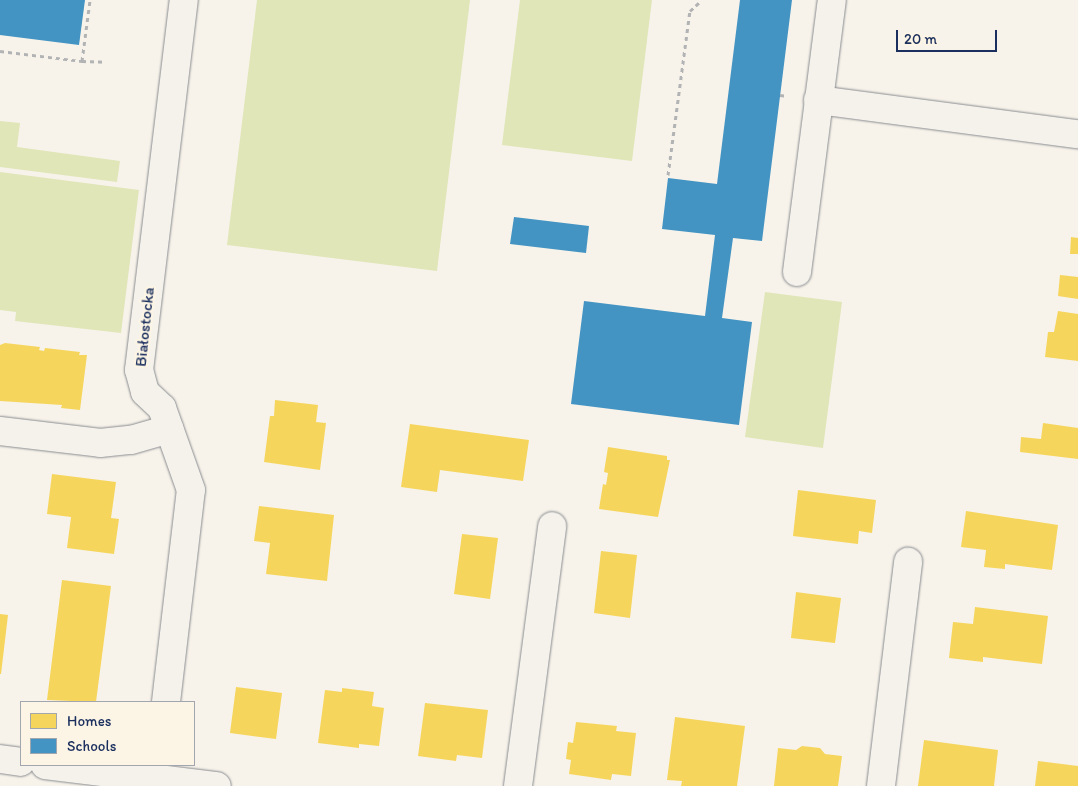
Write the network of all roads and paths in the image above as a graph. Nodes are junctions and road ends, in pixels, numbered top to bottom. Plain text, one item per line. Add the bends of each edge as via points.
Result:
1 (90, 0) edge
2 (184, 0) edge
3 (702, 0) edge
4 (832, 0) edge
5 (0, 51) edge
6 (82, 61) junction
7 (106, 62) dead end
8 (818, 100) junction
9 (1078, 134) edge
10 (668, 175) dead end
11 (797, 272) dead end
12 (169, 429) junction
13 (0, 431) edge
14 (552, 526) dead end
15 (908, 562) dead end
16 (166, 701) edge
17 (0, 759) edge
18 (20, 762) edge
19 (56, 766) edge
20 (157, 776) edge
21 (216, 786) edge
22 (518, 786) edge
23 (881, 786) edge

1 - 6 path
2 - 12 street, Białostocka via 139,370 145,392 162,408
3 - 10 path via 690,11
4 - 8 street
5 - 6 path
6 - 7 path
8 - 9 street
8 - 11 street
12 - 13 street via 131,440 100,444
12 - 16 street, Białostocka via 191,490
14 - 22 street
15 - 23 street
17 - 18 street
19 - 20 street
20 - 21 street

